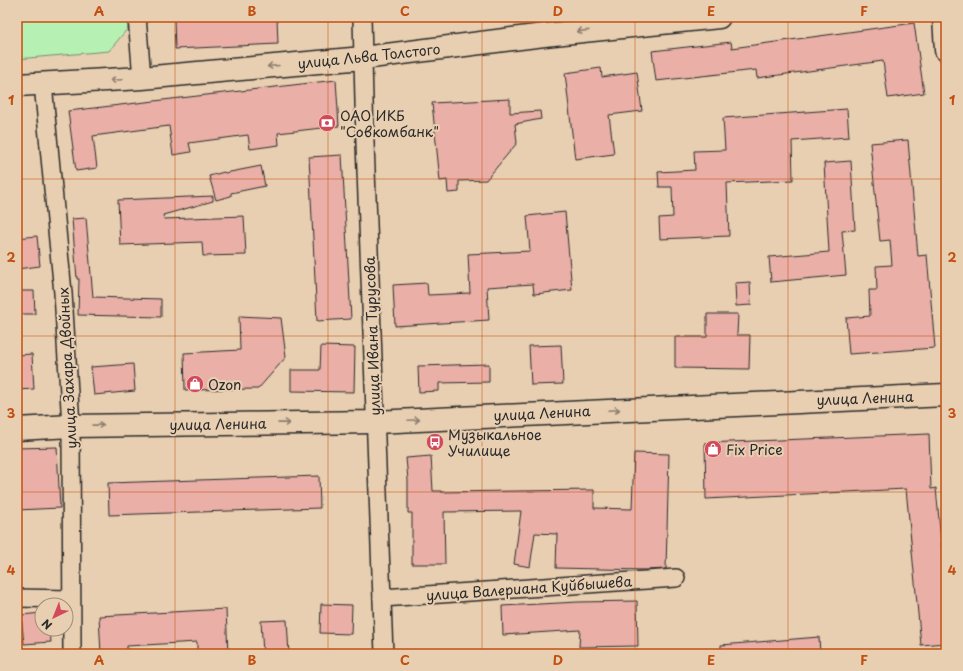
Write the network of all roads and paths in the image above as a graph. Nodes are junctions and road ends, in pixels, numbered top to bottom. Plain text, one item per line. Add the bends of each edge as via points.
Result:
1 (138, 17) edge
2 (362, 17) edge
3 (720, 17) edge
4 (944, 17) edge
5 (946, 50) edge
6 (363, 58) junction
7 (142, 78) junction
8 (43, 84) junction
9 (17, 85) edge
10 (946, 395) edge
11 (376, 422) junction
12 (71, 426) junction
13 (17, 428) edge
14 (676, 578) dead end
15 (71, 597) edge
16 (17, 598) edge
17 (34, 598) edge
18 (382, 598) junction
19 (72, 637) edge
20 (72, 654) edge
21 (384, 654) edge

1 - 7 street
2 - 6 street, улица Ивана Турусова
3 -> 6 street, улица Льва Толстого via 544,35
4 - 5 street
6 -> 7 street, улица Льва Толстого
6 - 11 street, улица Ивана Турусова via 364,143
7 -> 8 street, улица Льва Толстого
8 - 9 street, улица Льва Толстого
8 - 12 street, улица Захара Двойных via 63,293
11 -> 10 street, улица Ленина
12 -> 11 street, улица Ленина
11 - 18 street, улица Ивана Турусова
12 - 13 street, улица Ленина
12 - 15 street, улица Захара Двойных
14 - 18 street, улица Валериана Куйбышева
16 - 17 street
18 - 21 street, улица Ивана Турусова
19 - 20 street, улица Захара Двойных

